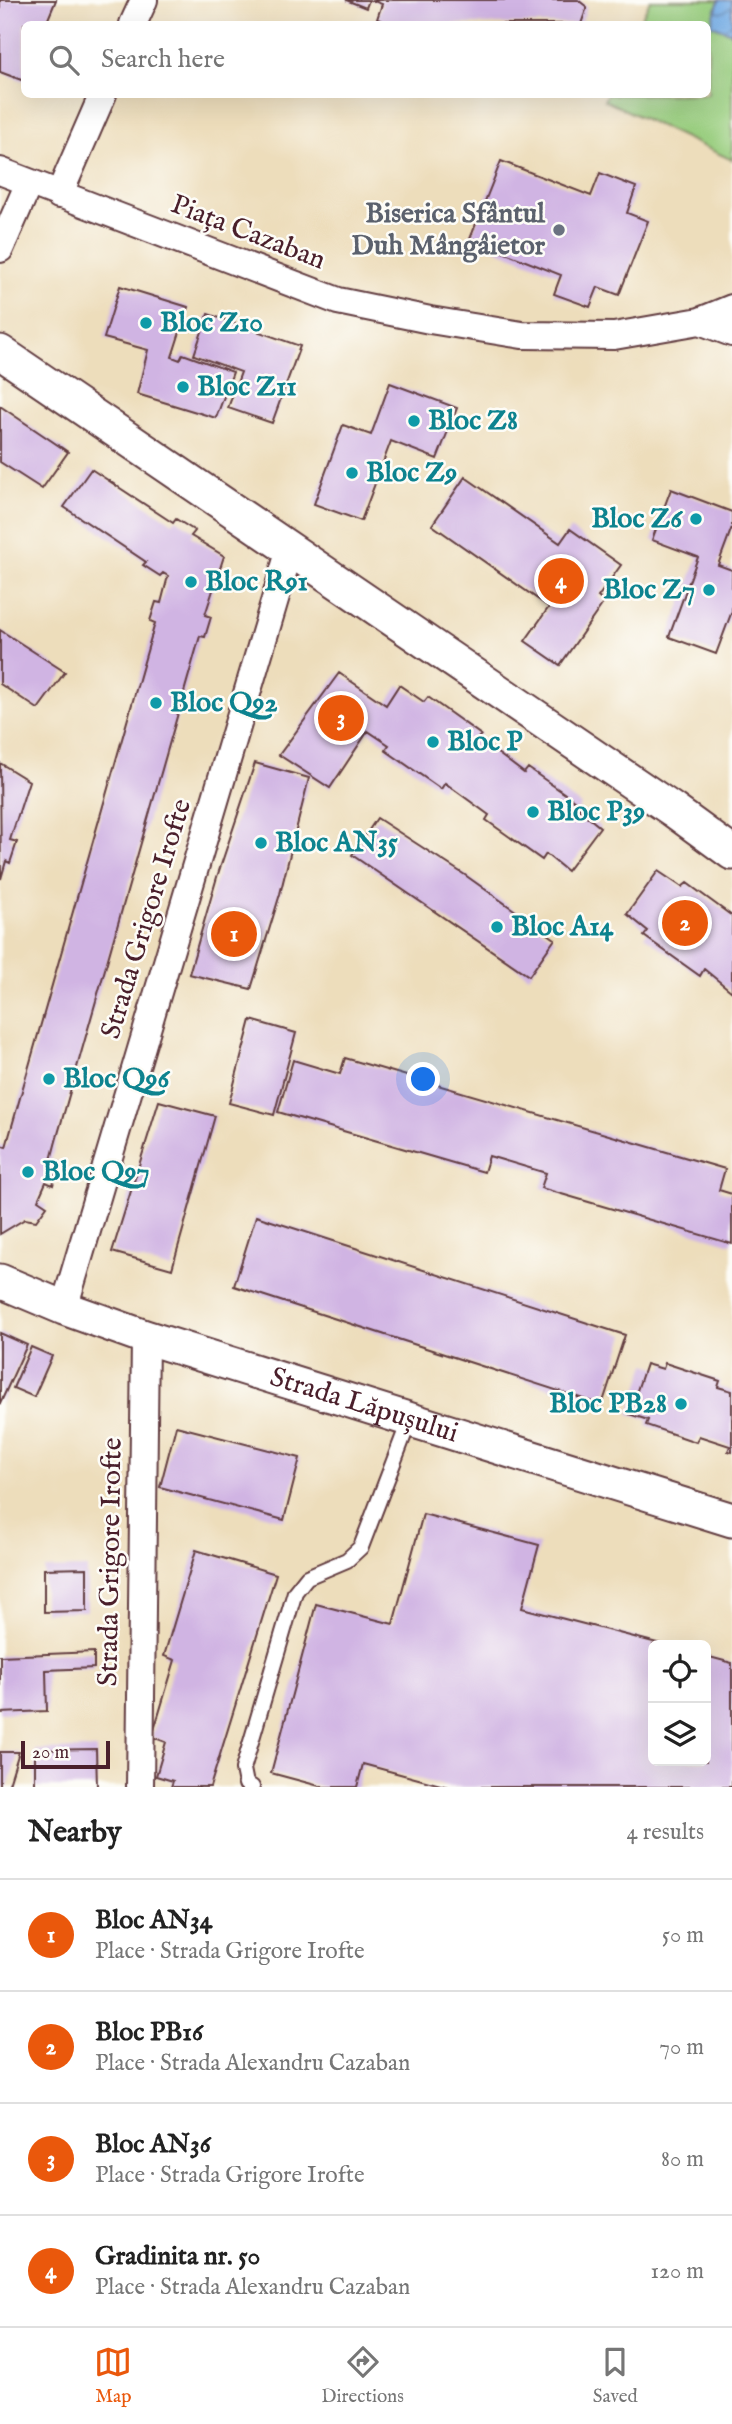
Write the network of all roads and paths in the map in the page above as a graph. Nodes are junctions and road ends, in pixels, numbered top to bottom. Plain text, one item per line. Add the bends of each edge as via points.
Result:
1 (144, 0) edge
2 (134, 21) edge
3 (101, 98) edge
4 (0, 171) edge
5 (29, 183) junction
6 (60, 195) junction
7 (0, 249) edge
8 (732, 308) edge
9 (700, 321) junction
10 (732, 333) edge
11 (0, 352) edge
12 (290, 549) junction
13 (732, 853) edge
14 (0, 1281) edge
15 (64, 1308) junction
16 (145, 1337) junction
17 (410, 1419) junction
18 (732, 1520) edge
19 (140, 1787) edge
20 (252, 1787) edge

1 - 2 street
3 - 6 street
4 - 5 street, Piața Cazaban
5 - 6 street, Piața Cazaban
5 - 7 street
6 - 9 street, Piața Cazaban via 338,301 430,320 522,335 601,336
8 - 9 street, Piața Cazaban
9 - 10 street
11 - 12 street
12 - 13 street
12 - 15 street, Strada Grigore Irofte
14 - 15 street, Strada Lăpușului
15 - 16 street, Strada Lăpușului
16 - 17 street, Strada Lăpușului
16 - 19 street, Strada Grigore Irofte
17 - 18 street, Strada Lăpușului
17 - 20 lane via 361,1547 347,1560 307,1577 295,1592 243,1769 246,1784

